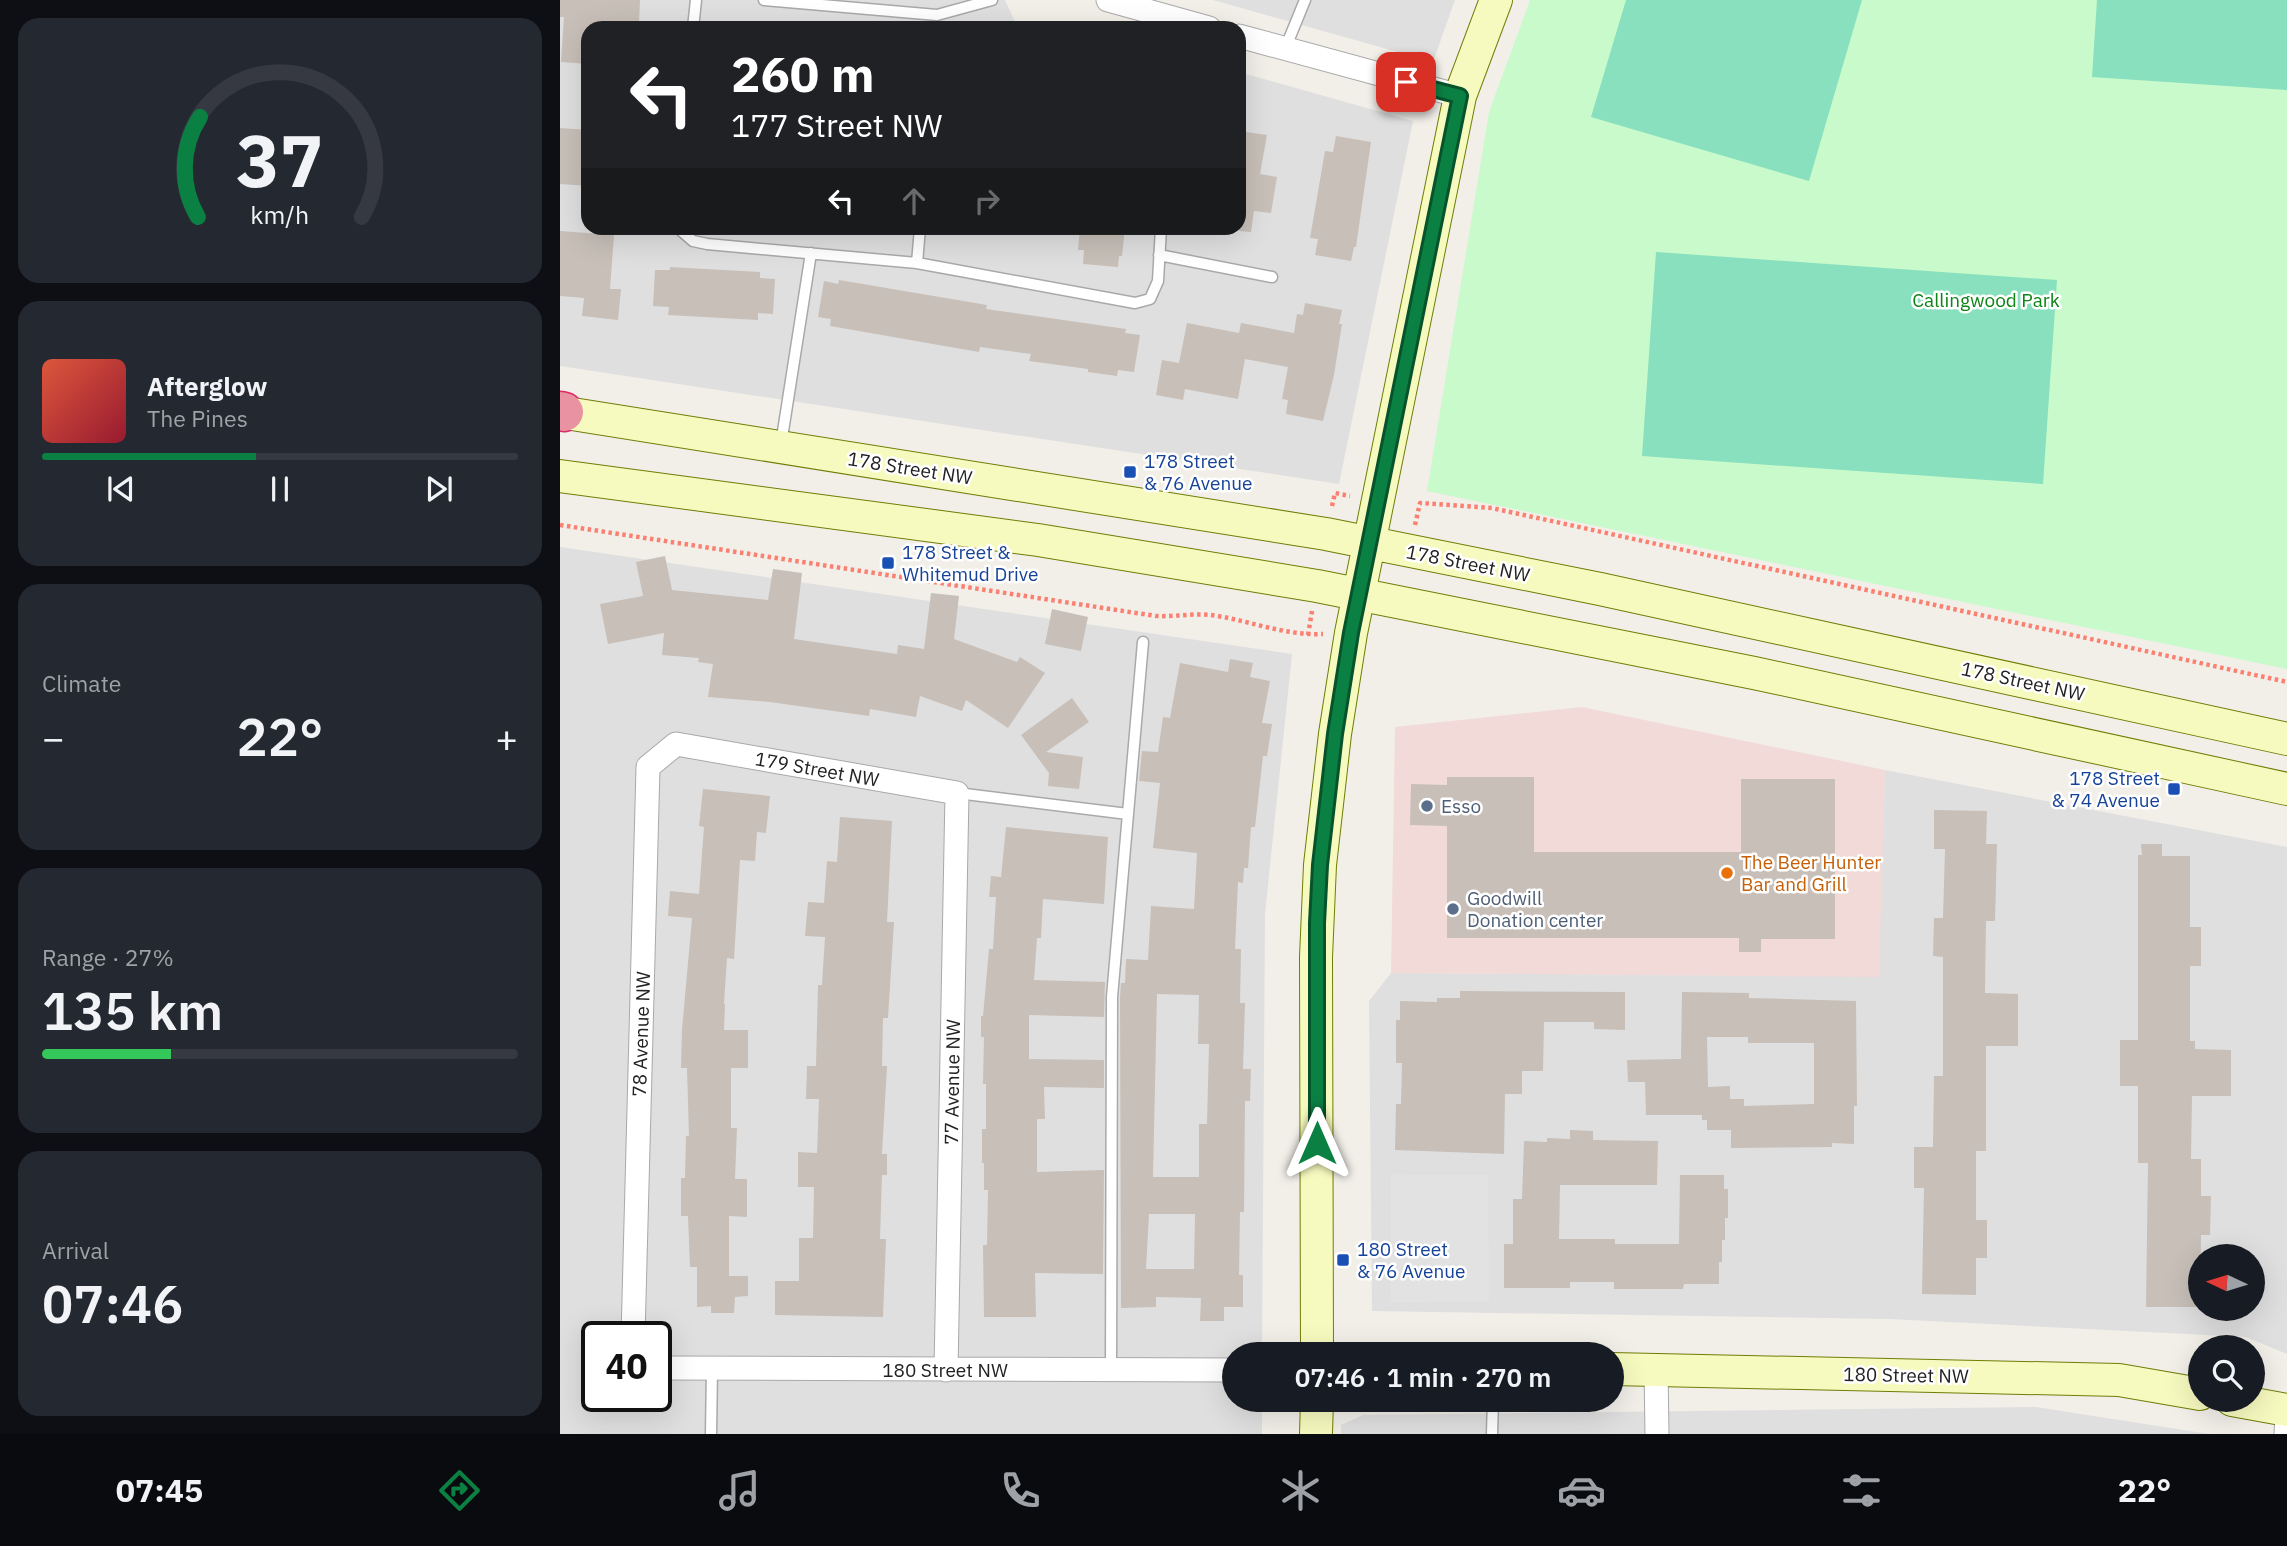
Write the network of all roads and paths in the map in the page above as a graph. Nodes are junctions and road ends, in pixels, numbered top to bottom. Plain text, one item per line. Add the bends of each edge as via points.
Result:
1 (696, 0) edge
2 (764, 0) edge
3 (992, 0) edge
4 (1108, 0) edge
5 (1305, 0) edge
6 (1496, 0) edge
7 (937, 15) junction
8 (694, 21) edge
9 (937, 21) edge
10 (1170, 21) edge
11 (1246, 38) edge
12 (1285, 49) junction
13 (1460, 96) junction
14 (686, 235) edge
15 (919, 235) edge
16 (1161, 235) edge
17 (811, 253) junction
18 (1160, 255) junction
19 (917, 263) junction
20 (1272, 276) dead end
21 (561, 412) edge
22 (780, 449) junction
23 (560, 476) edge
24 (1420, 503) dead end
25 (560, 525) edge
26 (1369, 545) junction
27 (1360, 594) junction
28 (1301, 634) dead end
29 (1143, 642) dead end
30 (2287, 682) edge
31 (2287, 739) edge
32 (676, 744) joint
33 (2287, 789) edge
34 (957, 793) junction
35 (1128, 814) junction
36 (632, 1321) edge
37 (1317, 1342) edge
38 (672, 1368) edge
39 (712, 1368) junction
40 (1624, 1369) edge
41 (1656, 1369) junction
42 (946, 1370) junction
43 (1111, 1370) junction
44 (1222, 1370) edge
45 (2188, 1392) edge
46 (2265, 1406) edge
47 (2287, 1410) edge
48 (1317, 1412) edge
49 (1493, 1412) edge
50 (2287, 1417) edge
51 (711, 1434) edge
52 (1316, 1434) edge
53 (1492, 1434) edge
54 (1657, 1434) edge
55 (2286, 1434) edge

1 - 8 lane
2 - 7 lane
3 - 7 lane
4 - 10 street
5 - 12 lane
6 - 13 main road
7 - 9 lane
11 - 12 street
12 - 13 street
13 - 26 main road
14 - 17 lane via 707,244
15 - 19 lane
16 - 18 lane
17 - 19 lane
17 - 22 lane
18 - 19 lane via 1158,281 1150,299 1135,303
18 - 20 lane
21 - 22 main road, 178 Street NW
22 - 26 main road, 178 Street NW via 1147,504
23 - 27 main road via 1038,540
24 - 30 path via 1492,508
25 - 28 path via 1156,616 1213,615
26 - 27 main road
26 - 31 main road, 178 Street NW via 1600,589
27 - 33 main road via 1754,673
27 - 37 main road via 1335,734 1320,865
29 - 35 lane
32 - 34 street, 179 Street NW
32 - 36 street, 78 Avenue NW via 648,767
34 - 35 lane
34 - 42 street, 77 Avenue NW
35 - 43 lane via 1112,997
38 - 39 street, 180 Street NW
39 - 42 street, 180 Street NW
39 - 51 lane
40 - 41 main road, 180 Street NW
41 - 45 main road, 180 Street NW via 2119,1380
41 - 54 street
42 - 43 street, 180 Street NW
43 - 44 street, 180 Street NW
46 - 47 main road
48 - 52 main road
49 - 53 lane
50 - 55 street

